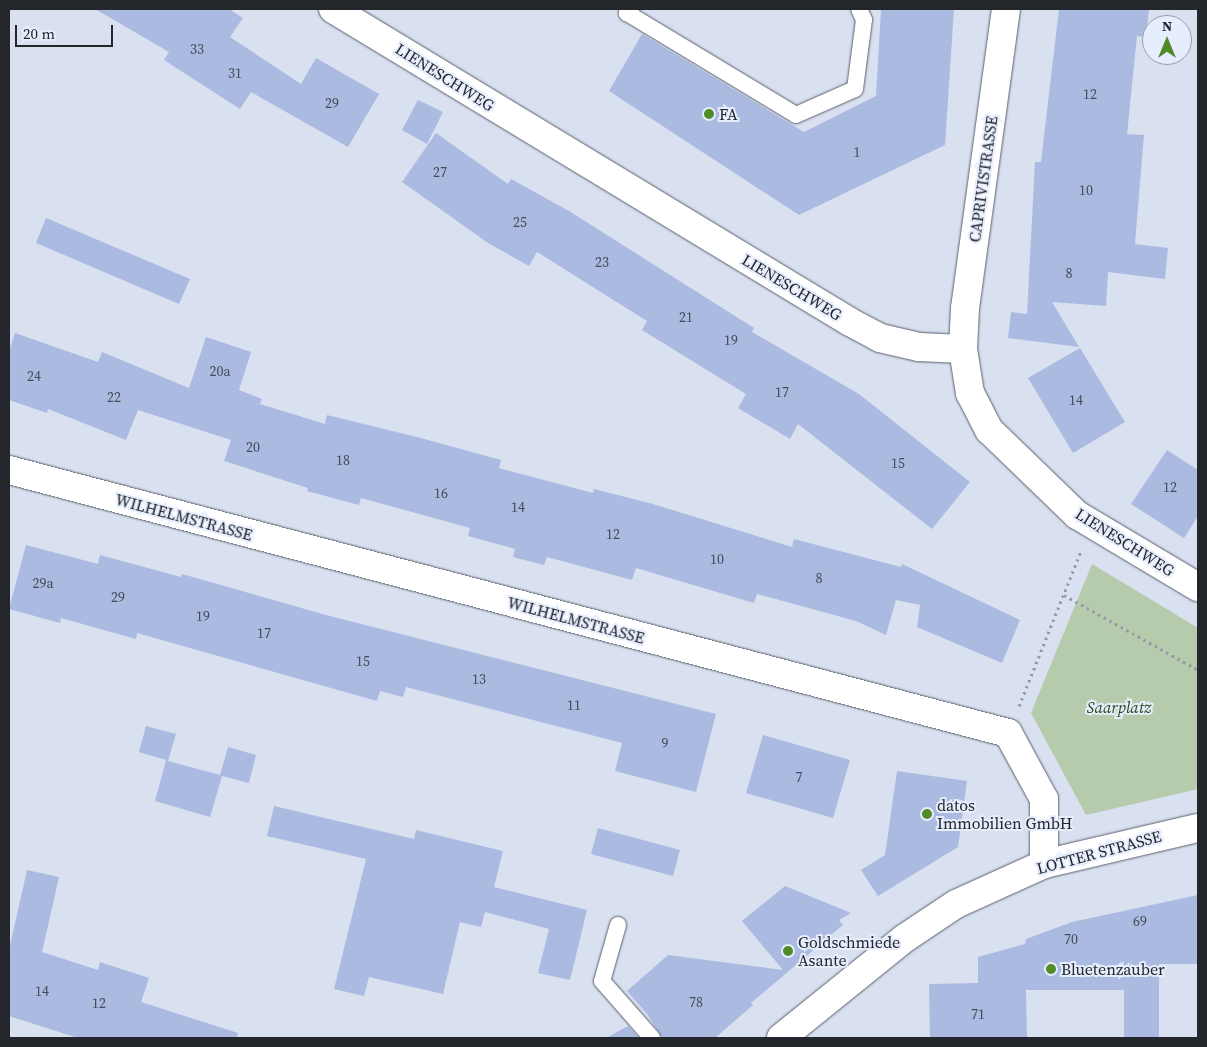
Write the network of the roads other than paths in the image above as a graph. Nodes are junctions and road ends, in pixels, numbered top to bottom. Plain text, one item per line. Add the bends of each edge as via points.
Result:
1 (631, 9) edge
2 (859, 9) edge
3 (1006, 9) edge
4 (345, 12) edge
5 (963, 349) junction
6 (9, 470) edge
7 (1198, 587) edge
8 (1198, 828) edge
9 (1044, 864) junction
10 (618, 925) dead end
11 (652, 1038) edge
12 (782, 1038) edge

1 - 2 lane via 627,13 796,115 855,89 864,20
3 - 5 street, CAPRIVISTRASSE via 965,308
4 - 5 street, LIENESCHWEG via 850,322 880,338
5 - 7 street, LIENESCHWEG via 970,393 989,430 1026,469 1077,515
6 - 9 street, WILHELMSTRASSE via 1008,734 1044,799
8 - 9 street, LOTTER STRASSE
9 - 12 street, LOTTER STRASSE via 956,904 905,938
10 - 11 lane via 602,981

